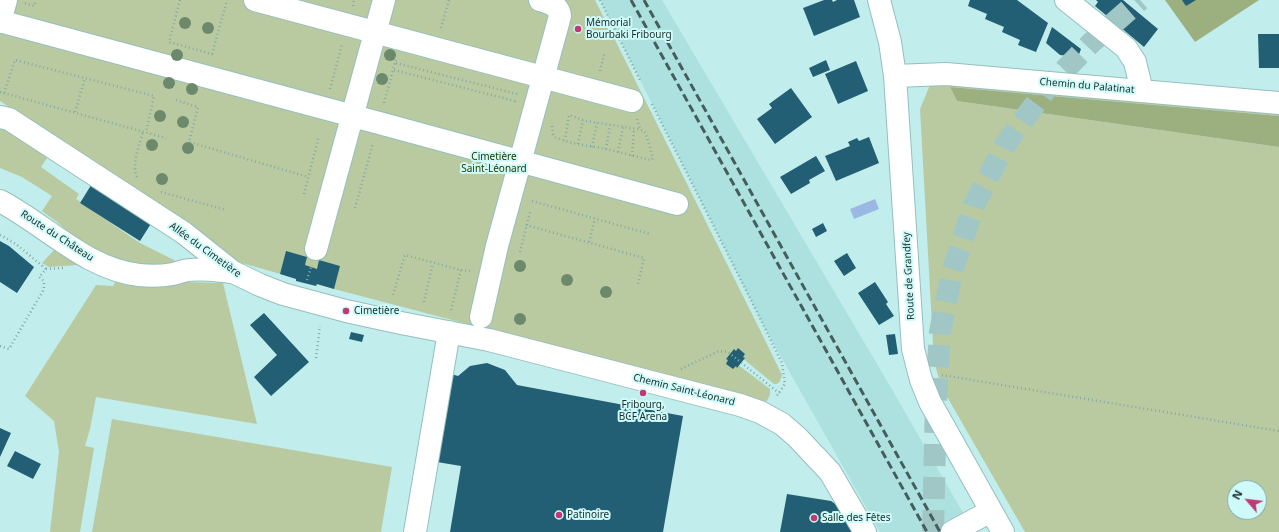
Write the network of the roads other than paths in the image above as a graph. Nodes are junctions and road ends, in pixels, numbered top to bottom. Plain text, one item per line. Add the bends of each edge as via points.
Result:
1 (6, 0) edge
2 (255, 0) edge
3 (384, 0) edge
4 (540, 0) edge
5 (879, 0) edge
6 (1066, 0) edge
7 (0, 21) edge
8 (375, 32) junction
9 (895, 76) junction
10 (541, 87) junction
11 (1142, 91) junction
12 (641, 94) road end
13 (1279, 103) edge
14 (352, 116) junction
15 (4, 118) edge
16 (521, 161) junction
17 (0, 201) edge
18 (677, 204) dead end
19 (316, 249) dead end
20 (233, 272) junction
21 (481, 317) dead end
22 (449, 332) junction
23 (991, 511) junction
24 (415, 532) edge
25 (865, 532) edge
26 (952, 532) edge
27 (1003, 532) edge

1 - 7 street
2 - 8 street
3 - 8 street
4 - 10 street via 556,7 560,16
5 - 9 street, Route de Grandfey via 890,42
6 - 11 street via 1126,48 1135,62
7 - 14 street
8 - 10 street via 436,48
8 - 14 street
9 - 11 street, Chemin du Palatinat via 946,74
9 - 23 street, Route de Grandfey via 913,349 930,402
10 - 12 street
10 - 16 street
11 - 13 street, Chemin du Palatinat
14 - 16 street
14 - 19 street
15 - 20 street, Allée du Cimetière via 184,233
16 - 18 street
16 - 21 street
17 - 20 street, Route du Château via 86,256 119,271 139,275 171,274 190,270
20 - 22 street, Allée du Cimetière via 302,300
22 - 24 street
22 - 25 street, Chemin Saint-Léonard via 489,340 760,412 782,424 830,472
23 - 26 street
23 - 27 street, Route de Grandfey

